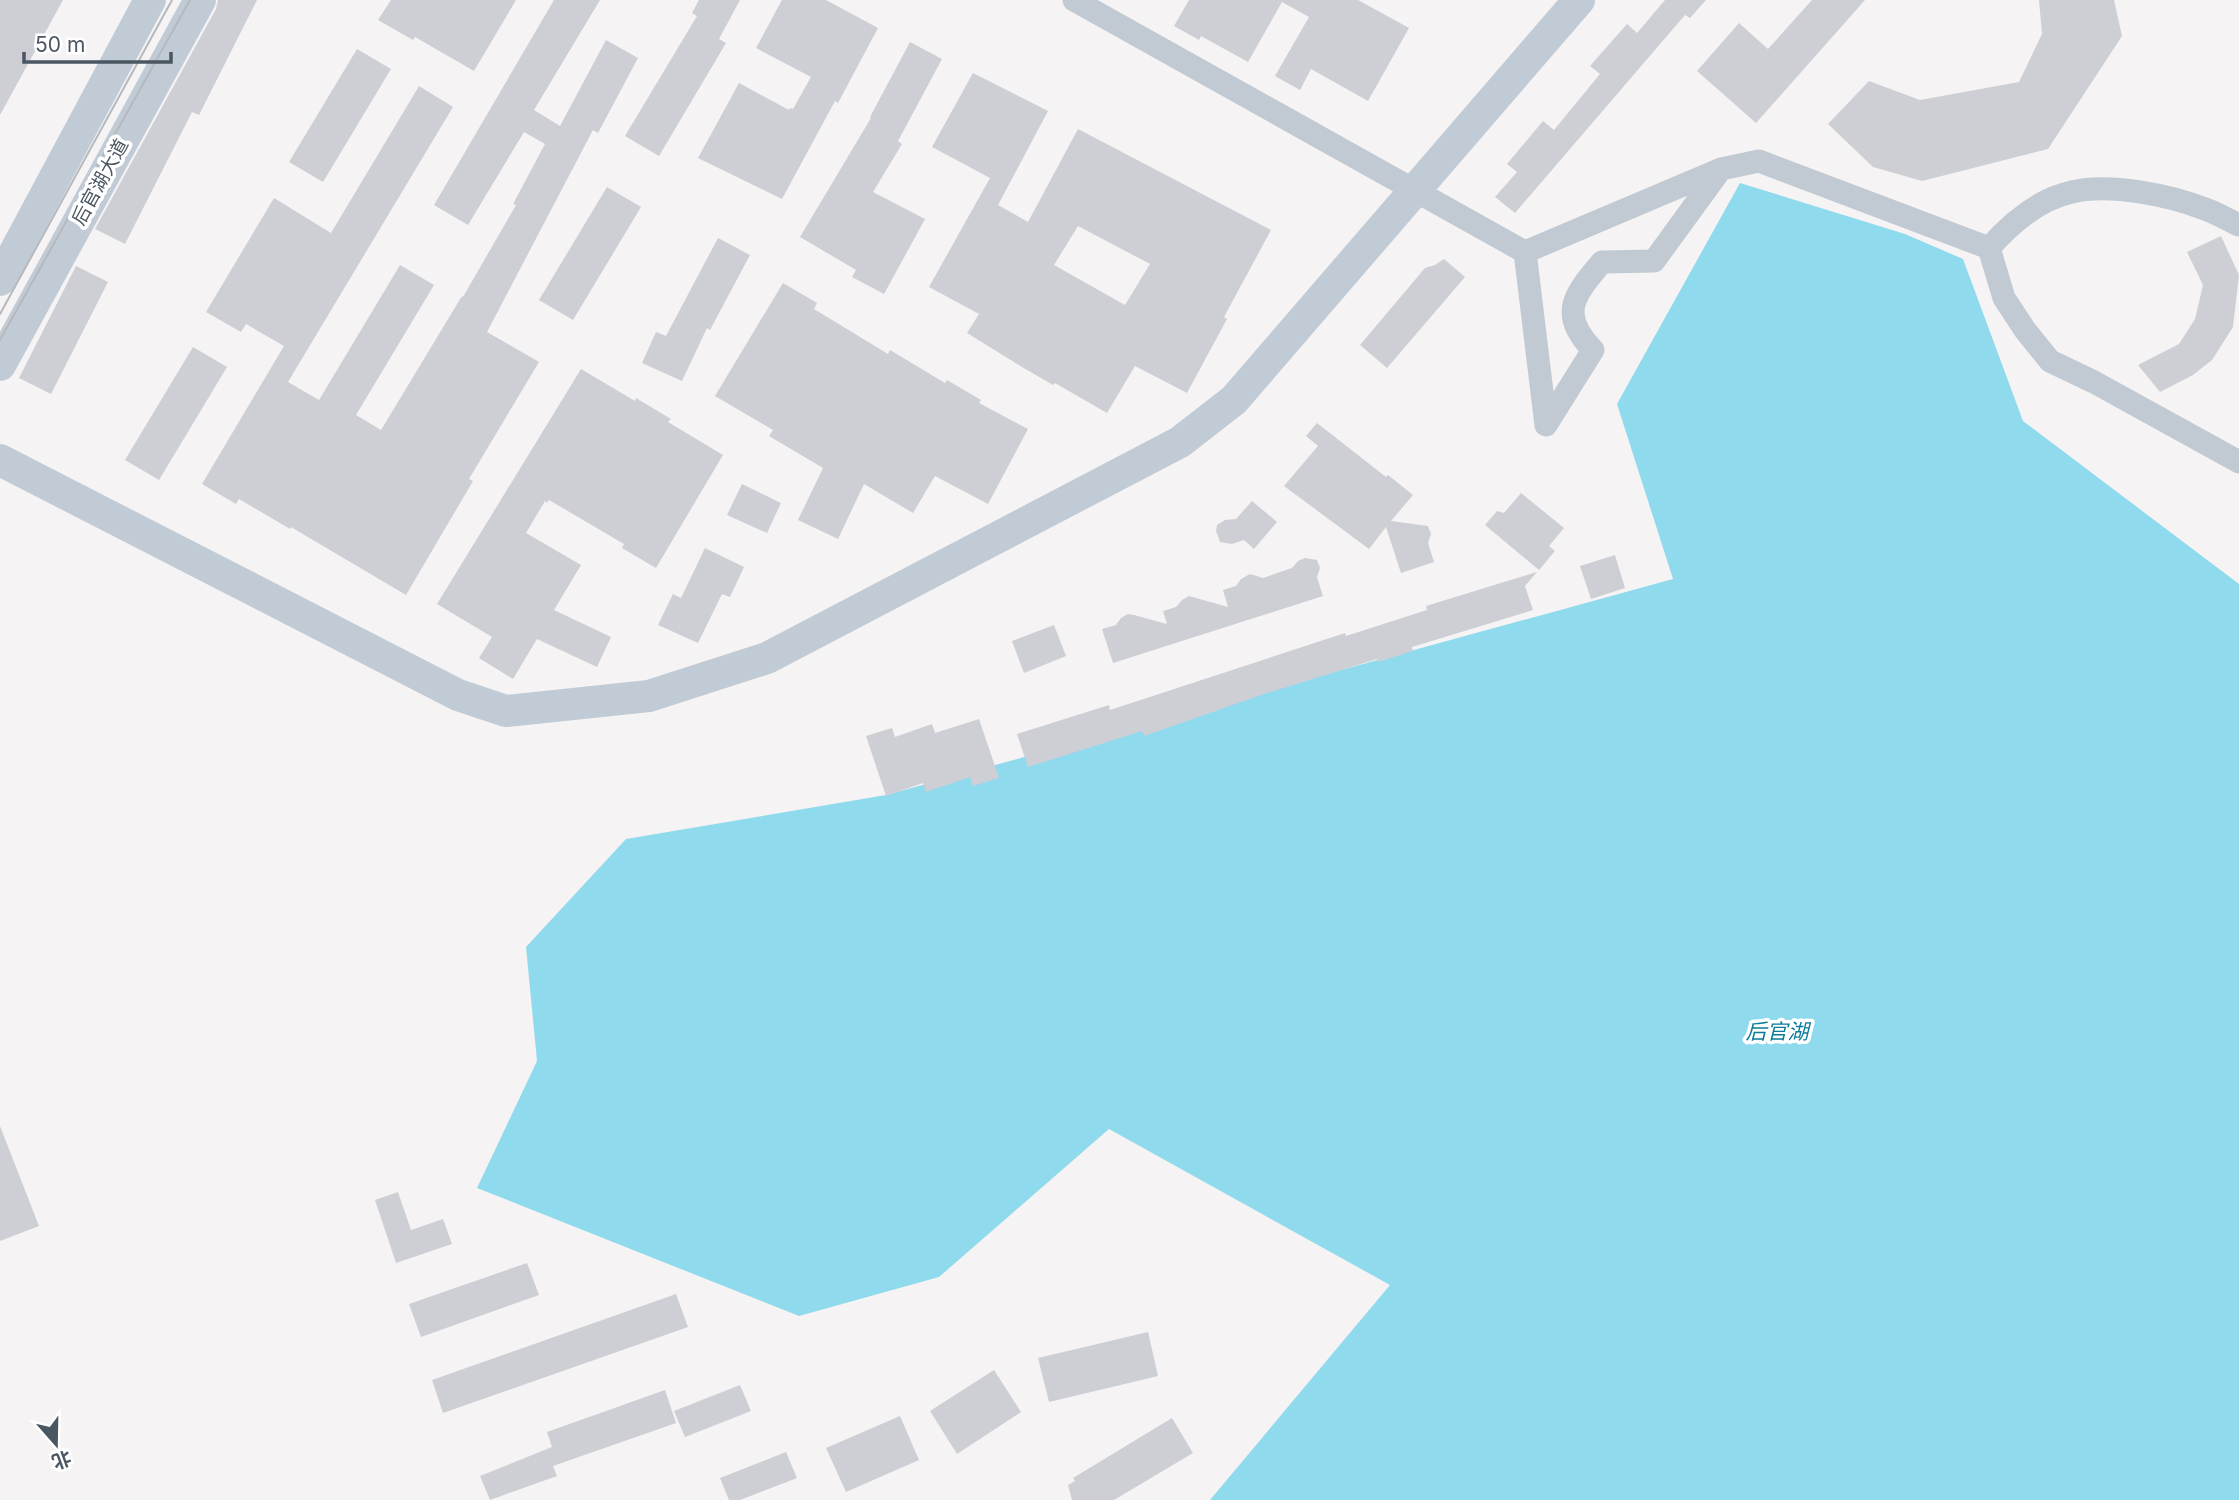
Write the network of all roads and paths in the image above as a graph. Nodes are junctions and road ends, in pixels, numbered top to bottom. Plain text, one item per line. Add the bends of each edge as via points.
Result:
1 (150, 0) edge
2 (200, 0) edge
3 (1074, 0) edge
4 (1579, 0) edge
5 (1721, 169) junction
6 (1416, 191) junction
7 (2239, 225) edge
8 (1989, 248) junction
9 (1525, 252) junction
10 (0, 280) edge
11 (0, 365) edge
12 (0, 460) edge
13 (2239, 462) edge

1 - 10 street
2 - 11 street, 后官湖大道
3 - 6 street
4 - 6 street
5 - 8 street via 1759,161
5 - 9 street
5 - 9 street via 1654,261 1602,262 1579,288 1572,312 1579,335 1593,350 1546,425
6 - 9 street
6 - 12 street via 1234,400 1180,442 768,658 649,696 506,711 458,695
7 - 8 street via 2206,209 2157,196 2105,189 2072,192 2035,207
8 - 13 street via 2004,298 2050,361

